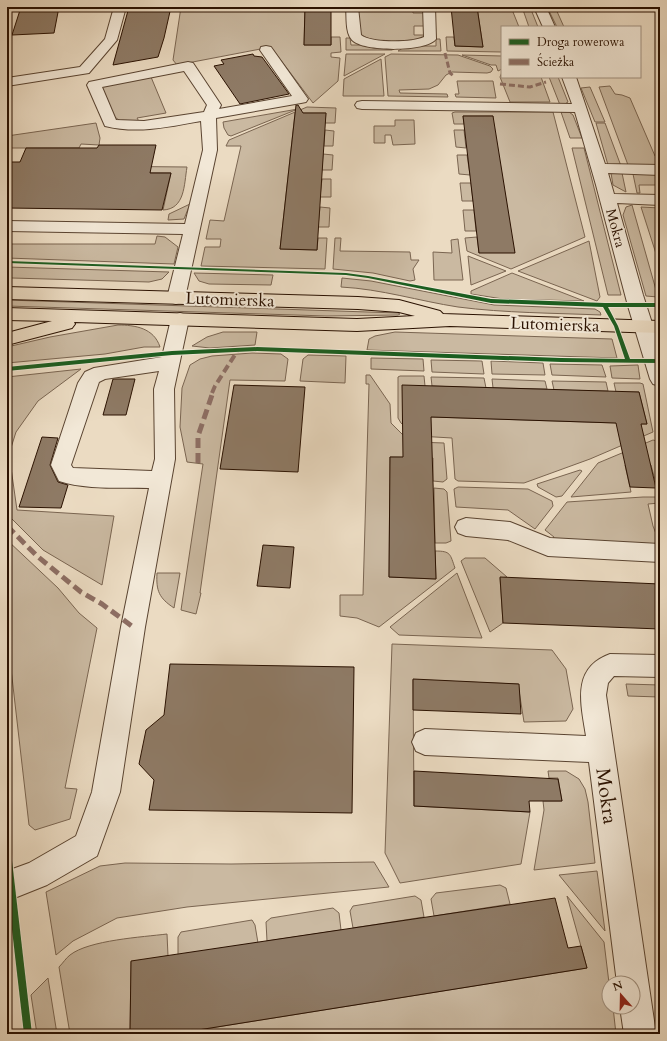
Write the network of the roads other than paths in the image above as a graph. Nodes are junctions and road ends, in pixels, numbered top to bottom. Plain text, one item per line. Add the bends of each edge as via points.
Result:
1 (120, 7) edge
2 (352, 7) edge
3 (430, 7) edge
4 (540, 7) edge
5 (549, 26) edge
6 (266, 50) dead end
7 (569, 78) edge
8 (7, 82) edge
9 (362, 105) dead end
10 (580, 108) junction
11 (210, 115) junction
12 (598, 168) junction
13 (660, 170) edge
14 (608, 198) junction
15 (660, 200) edge
16 (7, 226) edge
17 (192, 229) junction
18 (7, 293) edge
19 (178, 308) junction
20 (7, 314) edge
21 (108, 317) junction
22 (652, 327) edge
23 (7, 338) edge
24 (169, 363) junction
25 (660, 379) edge
26 (161, 480) junction
27 (466, 527) dead end
28 (660, 553) edge
29 (660, 666) edge
30 (425, 742) dead end
31 (601, 750) junction
32 (7, 886) edge
33 (632, 975) edge
34 (637, 1015) edge
35 (640, 1034) edge

1 - 8 street via 111,40 84,70
2 - 3 street via 355,35 361,41 406,44 430,39
4 - 5 street
6 - 11 street via 301,98
7 - 10 street, Mokra
9 - 10 street
10 - 12 street, Mokra
11 - 11 street via 214,105 188,66 94,85 110,123 122,126 154,125
11 - 17 street via 210,150
12 - 13 street
12 - 14 street, Mokra
14 - 15 street
14 - 22 street, Mokra
16 - 17 street
17 - 19 street
18 - 19 main road, Lutomierska
19 - 21 main road, Lutomierska
19 - 22 main road, Lutomierska via 357,325 450,320
19 - 24 street
20 - 21 main road, Lutomierska
21 - 23 main road
22 - 25 street, Mokra
24 - 26 street via 164,389 165,447
24 - 26 street via 101,373 92,378 76,415 61,465 66,475 80,478
26 - 32 street via 133,626 106,792 87,846 38,875
27 - 28 street via 510,530 548,547
29 - 31 street, Mokra via 610,665 596,678 593,695
30 - 31 street
31 - 33 street, Mokra
34 - 35 street

